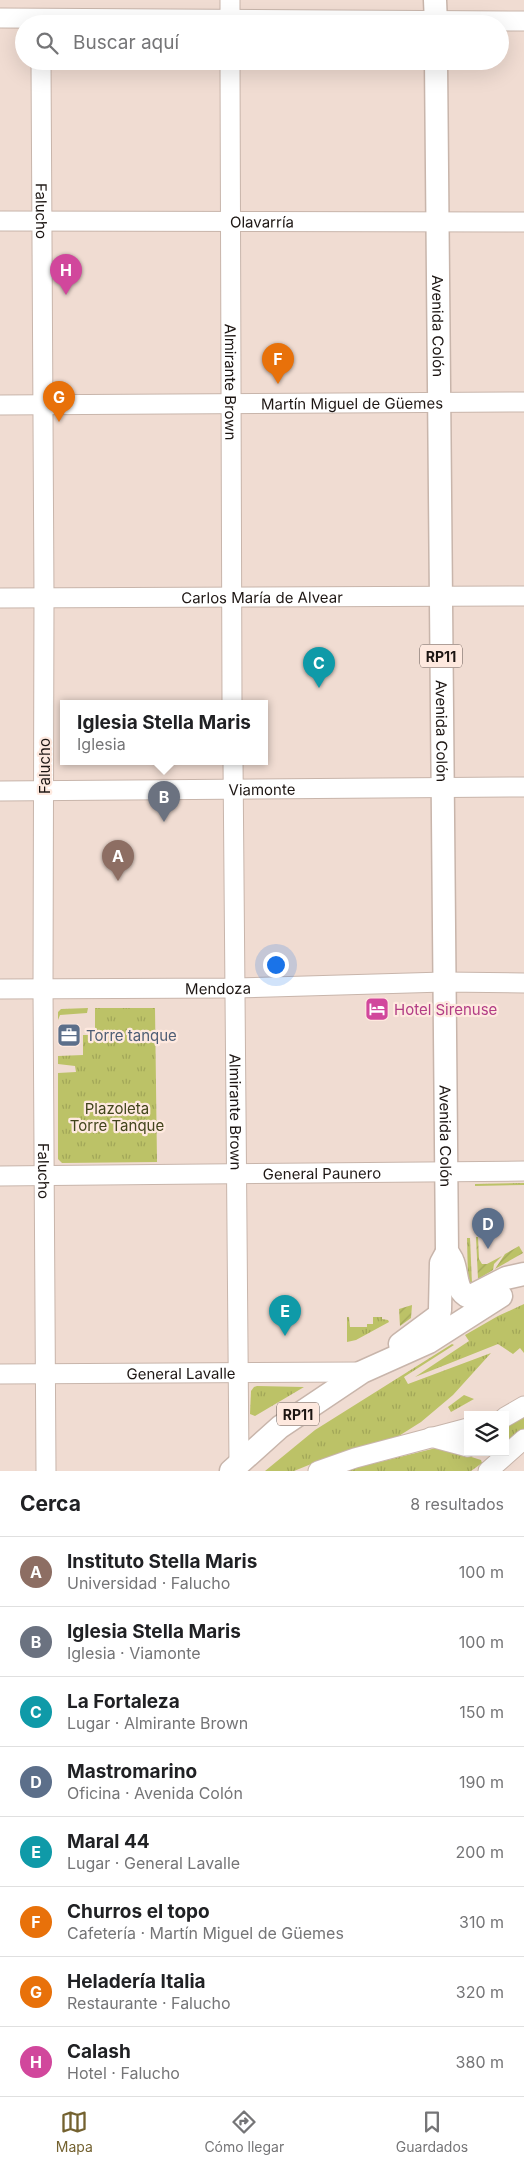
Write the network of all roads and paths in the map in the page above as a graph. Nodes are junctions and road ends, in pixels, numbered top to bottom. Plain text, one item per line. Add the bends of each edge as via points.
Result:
1 (40, 14) edge
2 (230, 14) edge
3 (436, 14) edge
4 (449, 15) edge
5 (15, 16) edge
6 (0, 18) edge
7 (509, 20) edge
8 (524, 21) edge
9 (41, 70) edge
10 (230, 70) edge
11 (436, 70) edge
12 (0, 220) edge
13 (42, 221) junction
14 (232, 221) junction
15 (438, 222) junction
16 (524, 222) edge
17 (439, 402) junction
18 (524, 402) edge
19 (232, 404) junction
20 (0, 405) edge
21 (43, 405) junction
22 (232, 596) junction
23 (440, 596) junction
24 (524, 596) edge
25 (44, 597) junction
26 (0, 598) edge
27 (232, 700) edge
28 (233, 765) edge
29 (524, 787) edge
30 (443, 788) junction
31 (233, 790) junction
32 (0, 791) edge
33 (44, 791) junction
34 (444, 982) junction
35 (524, 983) edge
36 (235, 988) junction
37 (0, 989) edge
38 (43, 989) junction
39 (524, 1171) edge
40 (446, 1172) junction
41 (236, 1174) junction
42 (44, 1175) junction
43 (0, 1176) edge
44 (447, 1251) junction
45 (524, 1274) edge
46 (524, 1278) edge
47 (367, 1369) junction
48 (238, 1373) junction
49 (0, 1374) edge
50 (45, 1374) junction
51 (524, 1406) edge
52 (509, 1415) edge
53 (464, 1429) edge
54 (431, 1437) junction
55 (524, 1439) edge
56 (464, 1446) edge
57 (509, 1449) edge
58 (502, 1456) edge
59 (235, 1467) edge
60 (46, 1471) edge
61 (318, 1471) edge
62 (488, 1471) edge

1 - 2 street
2 - 3 street
3 - 4 street
5 - 6 street
7 - 8 street
9 - 13 street, Falucho
10 - 14 street, Almirante Brown
11 - 15 main road, Avenida Colón / RP11
12 - 13 street, Olavarría
13 - 14 street, Olavarría
13 - 21 street, Falucho
14 - 15 street, Olavarría
14 - 19 street, Almirante Brown
15 - 16 street, Olavarría
15 - 17 main road, Avenida Colón / RP11
17 - 18 street, Martín Miguel de Güemes
17 - 19 street, Martín Miguel de Güemes
17 - 23 main road, Avenida Colón / RP11
19 - 21 street, Martín Miguel de Güemes
19 - 22 street, Almirante Brown
20 - 21 street, Martín Miguel de Güemes
21 - 25 street, Falucho
22 - 23 street, Carlos María de Alvear
22 - 25 street, Carlos María de Alvear
22 - 27 street, Almirante Brown
23 - 24 street, Carlos María de Alvear
23 - 30 main road, Avenida Colón / RP11
25 - 26 street, Carlos María de Alvear
25 - 33 street, Falucho
28 - 31 street, Almirante Brown
29 - 30 street, Viamonte
30 - 31 street, Viamonte
30 - 34 main road, Avenida Colón / RP11
31 - 33 street, Viamonte
31 - 36 street, Almirante Brown
32 - 33 street, Viamonte
33 - 38 street, Falucho
34 - 35 street, Mendoza
34 - 36 street, Mendoza
34 - 40 main road, Avenida Colón / RP11
36 - 38 street, Mendoza
36 - 41 street, Almirante Brown
37 - 38 street, Mendoza
38 - 42 street, Falucho
39 - 40 street, General Paunero
40 - 41 street, General Paunero
40 - 44 main road, Avenida Colón / RP11
41 - 42 street, General Paunero
41 - 48 street, Almirante Brown
42 - 43 street, General Paunero
42 - 50 street, Falucho
44 - 45 main road, RP11 via 454,1263 459,1287 469,1297 506,1278
44 - 47 main road, RP11 via 441,1264 438,1315
46 - 47 main road, RP11 via 429,1342
47 - 48 street, General Lavalle
47 - 59 main road, RP11 via 280,1427
48 - 50 street, General Lavalle
48 - 59 street, Almirante Brown
49 - 50 street, General Lavalle
50 - 60 street, Falucho
51 - 52 street
53 - 54 street
54 - 56 street
54 - 61 street
55 - 57 street
58 - 62 street

